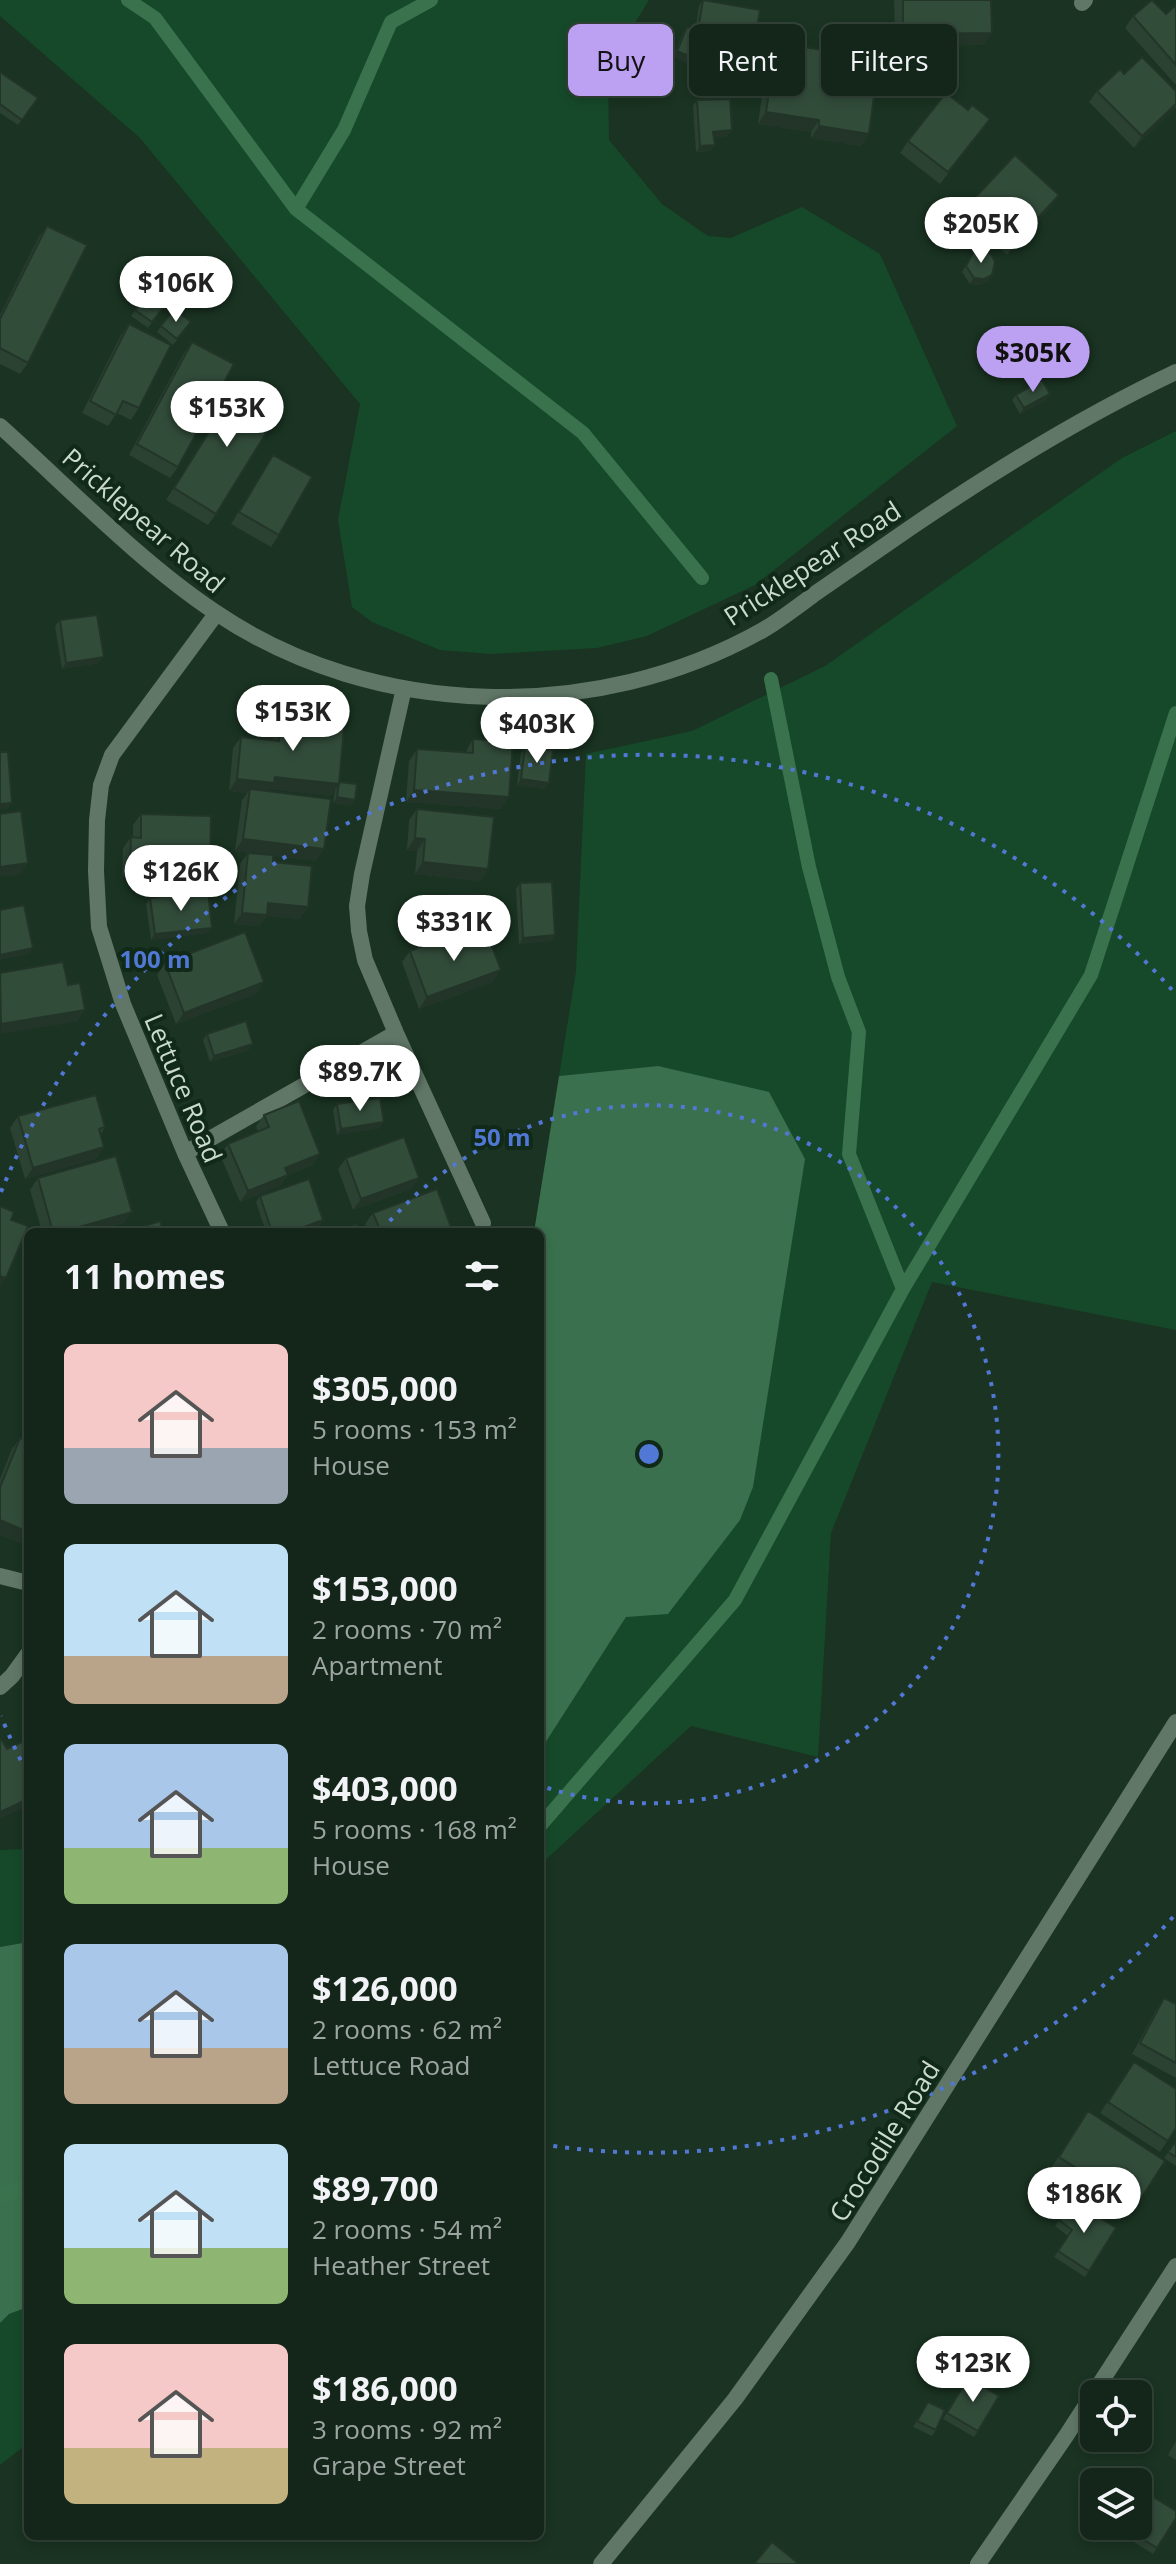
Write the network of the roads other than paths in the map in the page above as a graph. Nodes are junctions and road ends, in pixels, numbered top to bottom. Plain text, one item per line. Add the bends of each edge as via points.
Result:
1 (1176, 372) edge
2 (0, 426) edge
3 (216, 614) junction
4 (404, 688) junction
5 (396, 1033) junction
6 (185, 1153) junction
7 (483, 1223) dead end
8 (220, 1228) edge
9 (0, 1576) edge
10 (24, 1582) edge
11 (24, 1660) edge
12 (0, 1687) edge
13 (1176, 1722) edge
14 (1176, 2266) edge
15 (601, 2564) edge
16 (978, 2564) edge

1 - 4 street, Pricklepear Road via 1105,406 917,523 765,629 708,658 632,682 537,698
2 - 3 street, Pricklepear Road
3 - 4 street, Pricklepear Road via 295,655
3 - 6 street, Lettuce Road via 112,755 97,820 99,927 123,1004
4 - 5 street via 357,906 365,960
5 - 6 street
5 - 7 street
6 - 8 street, Lettuce Road
9 - 10 street
11 - 12 street
13 - 15 street, Crocodile Road via 848,2242 735,2399
14 - 16 street

